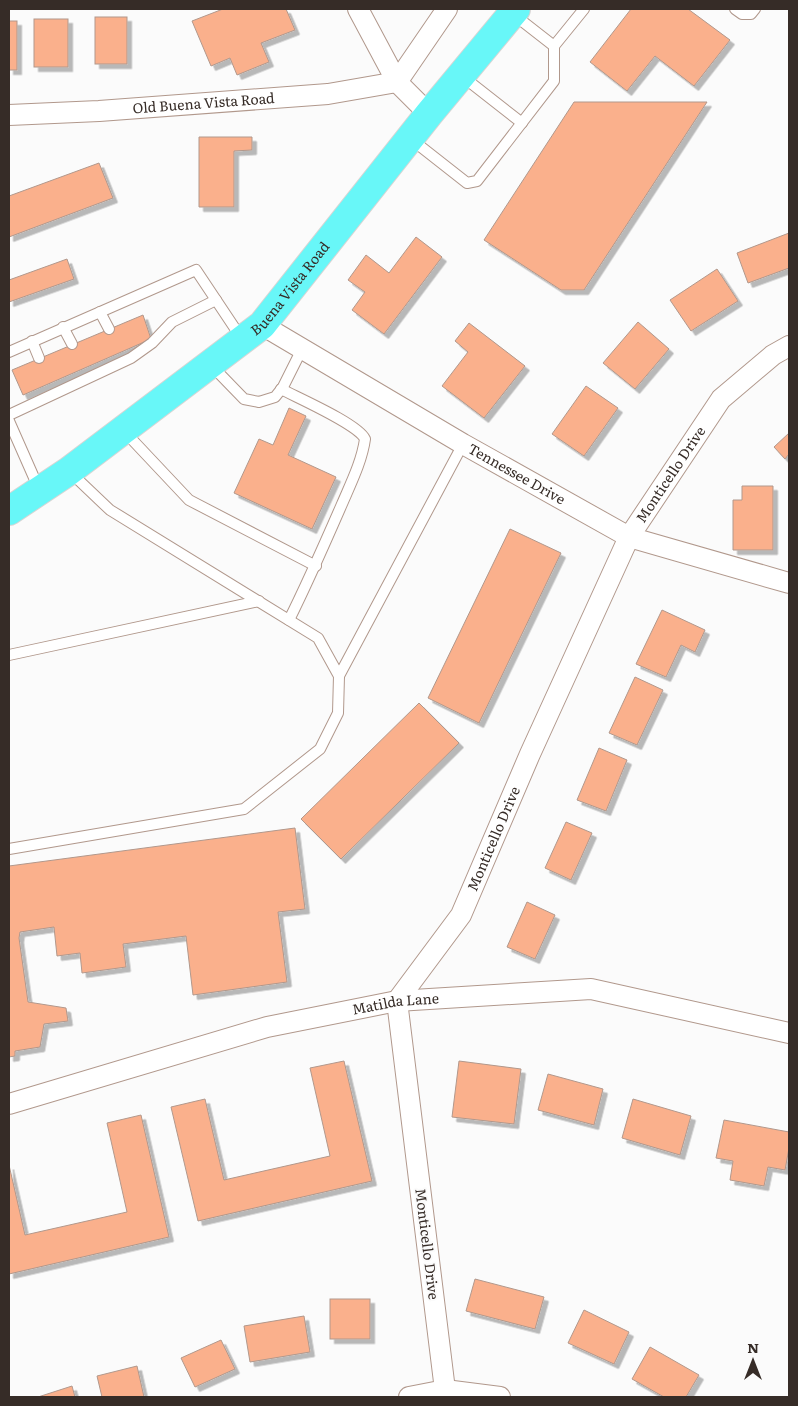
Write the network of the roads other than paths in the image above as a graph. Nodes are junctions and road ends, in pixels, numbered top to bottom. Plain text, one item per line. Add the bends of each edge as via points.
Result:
1 (358, 9) edge
2 (447, 9) edge
3 (584, 9) edge
4 (734, 9) edge
5 (755, 9) edge
6 (514, 11) edge
7 (554, 46) junction
8 (461, 75) junction
9 (397, 82) junction
10 (429, 114) junction
11 (9, 115) edge
12 (522, 123) junction
13 (410, 138) junction
14 (216, 300) junction
15 (100, 312) junction
16 (63, 327) junction
17 (109, 329) dead end
18 (252, 333) junction
19 (32, 341) junction
20 (72, 344) dead end
21 (789, 346) edge
22 (302, 349) junction
23 (9, 352) edge
24 (39, 358) dead end
25 (210, 364) junction
26 (85, 368) dead end
27 (91, 378) junction
28 (52, 382) dead end
29 (281, 389) junction
30 (56, 393) junction
31 (9, 416) edge
32 (9, 421) edge
33 (123, 430) junction
34 (463, 444) junction
35 (69, 471) junction
36 (40, 491) junction
37 (9, 511) edge
38 (629, 537) junction
39 (316, 566) junction
40 (789, 582) edge
41 (259, 601) junction
42 (289, 620) junction
43 (9, 655) edge
44 (338, 676) junction
45 (9, 848) edge
46 (397, 1001) junction
47 (789, 1033) edge
48 (9, 1104) edge
49 (445, 1390) junction
50 (409, 1397) edge
51 (500, 1397) edge

1 - 9 street
2 - 9 street
3 - 7 lane
4 - 5 lane via 742,14 751,14
6 - 7 lane
6 - 8 main road, Buena Vista Road
7 - 12 lane via 554,81
8 - 10 main road, Buena Vista Road
8 - 12 lane
9 - 10 street
9 - 11 street, Old Buena Vista Road via 328,94
10 - 13 main road, Buena Vista Road
12 - 13 lane via 477,182 467,183
13 - 18 main road, Buena Vista Road
14 - 15 lane via 196,270
14 - 18 lane
14 - 27 lane via 172,322 152,343 122,357
15 - 16 lane
15 - 17 lane
16 - 19 lane
16 - 20 lane
18 - 22 street, Tennessee Drive
18 - 25 main road, Buena Vista Road
19 - 23 lane
19 - 24 lane
21 - 38 street, Monticello Drive via 721,399
22 - 29 lane
22 - 34 street, Tennessee Drive
25 - 29 lane via 244,398 259,402 276,397
25 - 33 main road, Buena Vista Road
26 - 27 lane
27 - 30 lane
28 - 30 lane
29 - 39 lane via 357,430 365,439 356,472
30 - 31 lane
32 - 36 lane
33 - 35 main road, Buena Vista Road
33 - 39 lane via 189,500
34 - 38 street, Tennessee Drive
34 - 44 lane
35 - 36 main road, Buena Vista Road
35 - 41 lane via 110,510
36 - 37 main road, Buena Vista Road
38 - 40 street, Tennessee Drive
38 - 46 street, Monticello Drive via 461,915
39 - 42 lane
41 - 42 lane
41 - 43 lane
42 - 44 lane via 318,638
44 - 45 lane via 338,713 320,749 244,809
46 - 47 street, Matilda Lane via 591,989
46 - 48 street, Matilda Lane via 267,1027
46 - 49 street, Monticello Drive
49 - 50 street
49 - 51 street

